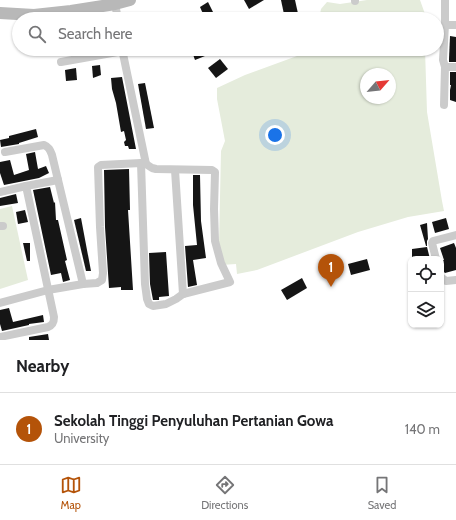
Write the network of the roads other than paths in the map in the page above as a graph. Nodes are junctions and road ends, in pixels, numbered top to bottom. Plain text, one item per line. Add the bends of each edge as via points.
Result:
1 (130, 0) edge
2 (445, 0) edge
3 (115, 4) junction
4 (62, 12) edge
5 (117, 12) edge
6 (0, 13) edge
7 (12, 14) edge
8 (445, 25) junction
9 (456, 25) edge
10 (444, 42) edge
11 (92, 56) edge
12 (124, 56) edge
13 (443, 56) edge
14 (61, 62) dead end
15 (445, 67) junction
16 (456, 67) edge
17 (444, 105) dead end
18 (5, 152) dead end
19 (144, 164) junction
20 (176, 170) junction
21 (58, 180) junction
22 (26, 186) junction
23 (0, 192) edge
24 (456, 235) edge
25 (435, 256) edge
26 (444, 280) edge
27 (456, 280) edge
28 (82, 284) junction
29 (48, 290) junction
30 (183, 294) junction
31 (0, 303) edge
32 (0, 337) edge

1 - 3 street
2 - 8 street
3 - 4 street
3 - 5 street
6 - 7 street
8 - 9 street
8 - 10 street
11 - 14 street
12 - 19 street
13 - 15 street
15 - 16 street
15 - 17 street
18 - 21 street via 46,146 51,151
19 - 20 street via 156,169
19 - 28 street via 98,167 103,275 100,282
19 - 30 street via 144,273 148,302 153,306 159,306
20 - 30 street
20 - 30 street via 215,172 215,241 230,282
21 - 22 street
21 - 28 street
22 - 23 street
22 - 29 street
24 - 25 street via 433,241
26 - 27 street
28 - 29 street
29 - 31 street
29 - 32 street via 54,317 51,326

